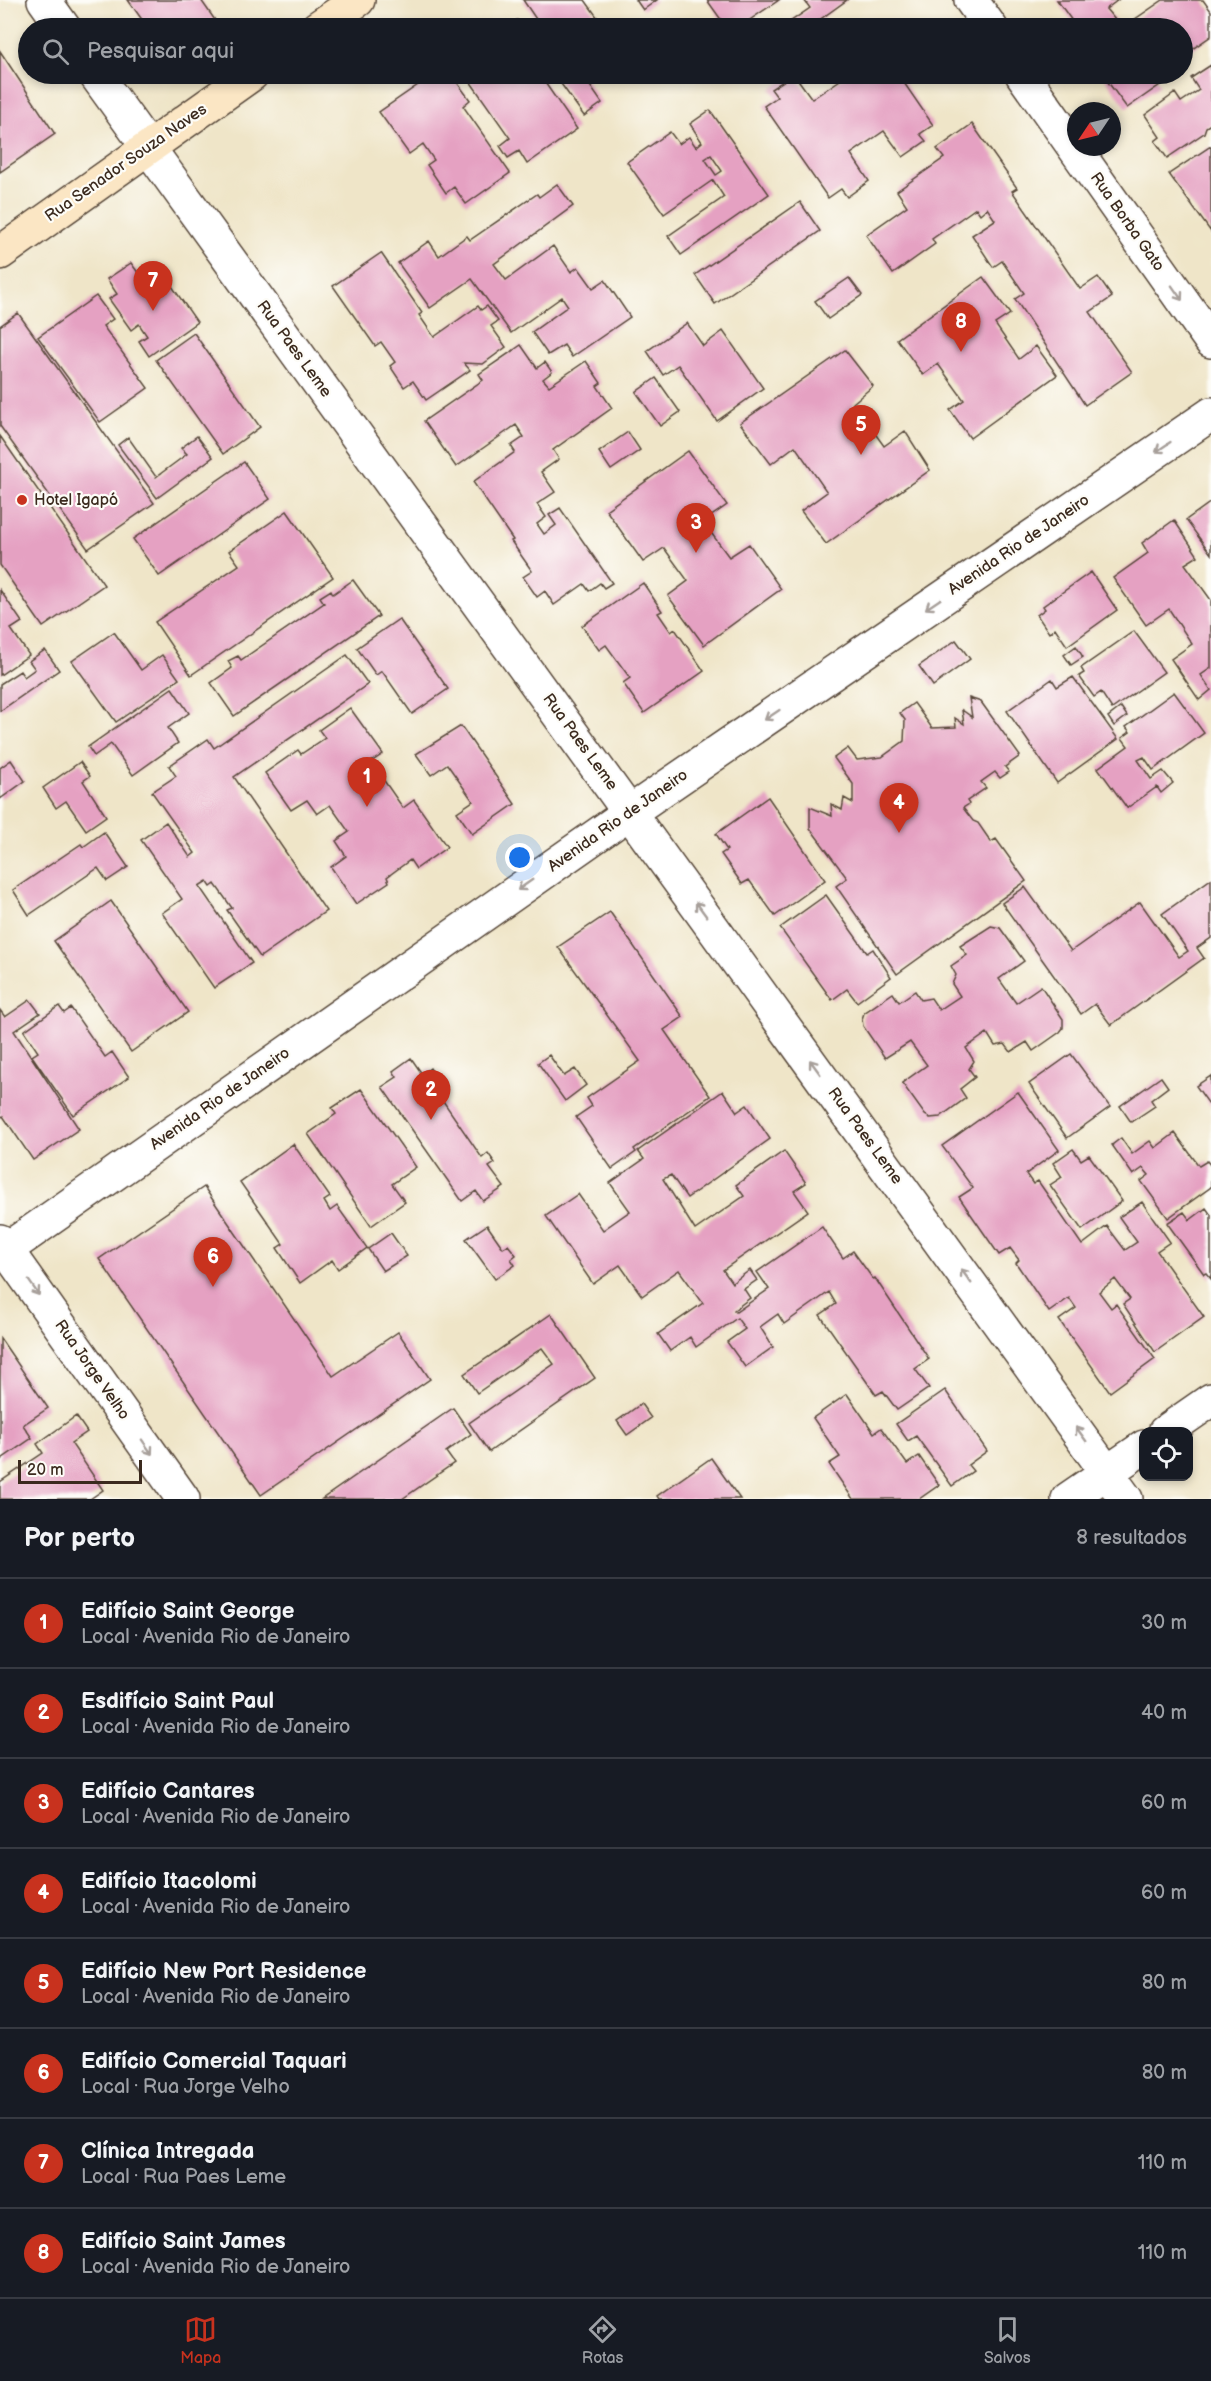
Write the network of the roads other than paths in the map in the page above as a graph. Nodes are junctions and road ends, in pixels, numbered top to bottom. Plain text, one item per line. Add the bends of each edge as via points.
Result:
1 (44, 0) edge
2 (358, 0) edge
3 (971, 0) edge
4 (57, 18) edge
5 (332, 18) edge
6 (984, 18) edge
7 (102, 84) edge
8 (238, 84) edge
9 (1029, 84) edge
10 (147, 147) junction
11 (0, 252) edge
12 (1211, 341) edge
13 (1211, 414) edge
14 (630, 812) junction
15 (2, 1248) edge
16 (1211, 1400) edge
17 (1171, 1427) edge
18 (1139, 1450) edge
19 (1108, 1471) junction
20 (183, 1499) edge
21 (1068, 1499) edge
22 (1126, 1499) edge

1 - 4 street
2 - 5 main road
3 - 6 street
7 - 10 street, Rua Paes Leme
8 - 10 main road, Rua Senador Souza Naves
9 -> 12 street, Rua Borba Gato
10 - 11 main road, Rua Senador Souza Naves
10 - 14 street, Rua Paes Leme
13 -> 14 street, Avenida Rio de Janeiro
14 -> 15 street, Avenida Rio de Janeiro
19 -> 14 street, Rua Paes Leme
15 -> 20 street, Rua Jorge Velho
16 - 17 street
18 - 19 street
19 - 21 street
19 - 22 street, Rua Paes Leme

